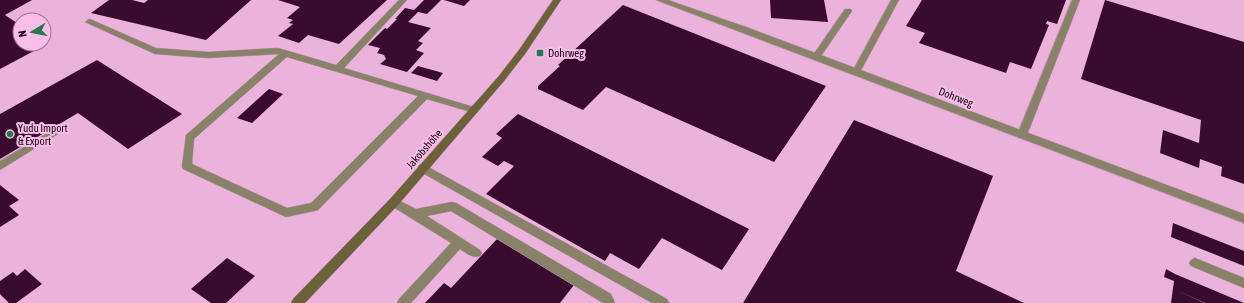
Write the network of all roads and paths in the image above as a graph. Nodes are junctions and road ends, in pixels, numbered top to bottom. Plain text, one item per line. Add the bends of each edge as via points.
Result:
1 (403, 0) edge
2 (557, 0) edge
3 (660, 0) edge
4 (895, 0) edge
5 (1076, 0) edge
6 (848, 11) dead end
7 (89, 22) dead end
8 (286, 53) junction
9 (816, 57) junction
10 (338, 69) junction
11 (856, 72) junction
12 (425, 95) junction
13 (474, 110) junction
14 (63, 128) dead end
15 (1022, 135) junction
16 (0, 166) edge
17 (423, 168) junction
18 (394, 202) junction
19 (415, 214) junction
20 (1244, 219) edge
21 (459, 242) junction
22 (476, 253) dead end
23 (1195, 263) dead end
24 (1244, 283) edge
25 (297, 303) edge
26 (403, 303) edge
27 (610, 303) edge
28 (663, 303) edge

1 - 10 street
2 - 13 street, Jakobshöhe via 522,52
3 - 9 street, Dohrweg
4 - 11 street
5 - 15 street
6 - 9 street
7 - 8 street via 155,51 208,55 278,51
8 - 10 street
8 - 12 street via 189,138 188,166 286,213 314,207
9 - 11 street, Dohrweg
10 - 12 street
11 - 15 street, Dohrweg
12 - 13 street
13 - 17 street, Jakobshöhe
14 - 16 street
15 - 20 street, Dohrweg
17 - 18 street, Jakobshöhe
17 - 28 street
18 - 19 street
18 - 25 street, Jakobshöhe
19 - 21 street
19 - 27 street via 452,206 607,298
21 - 22 street
21 - 26 street
23 - 24 street

